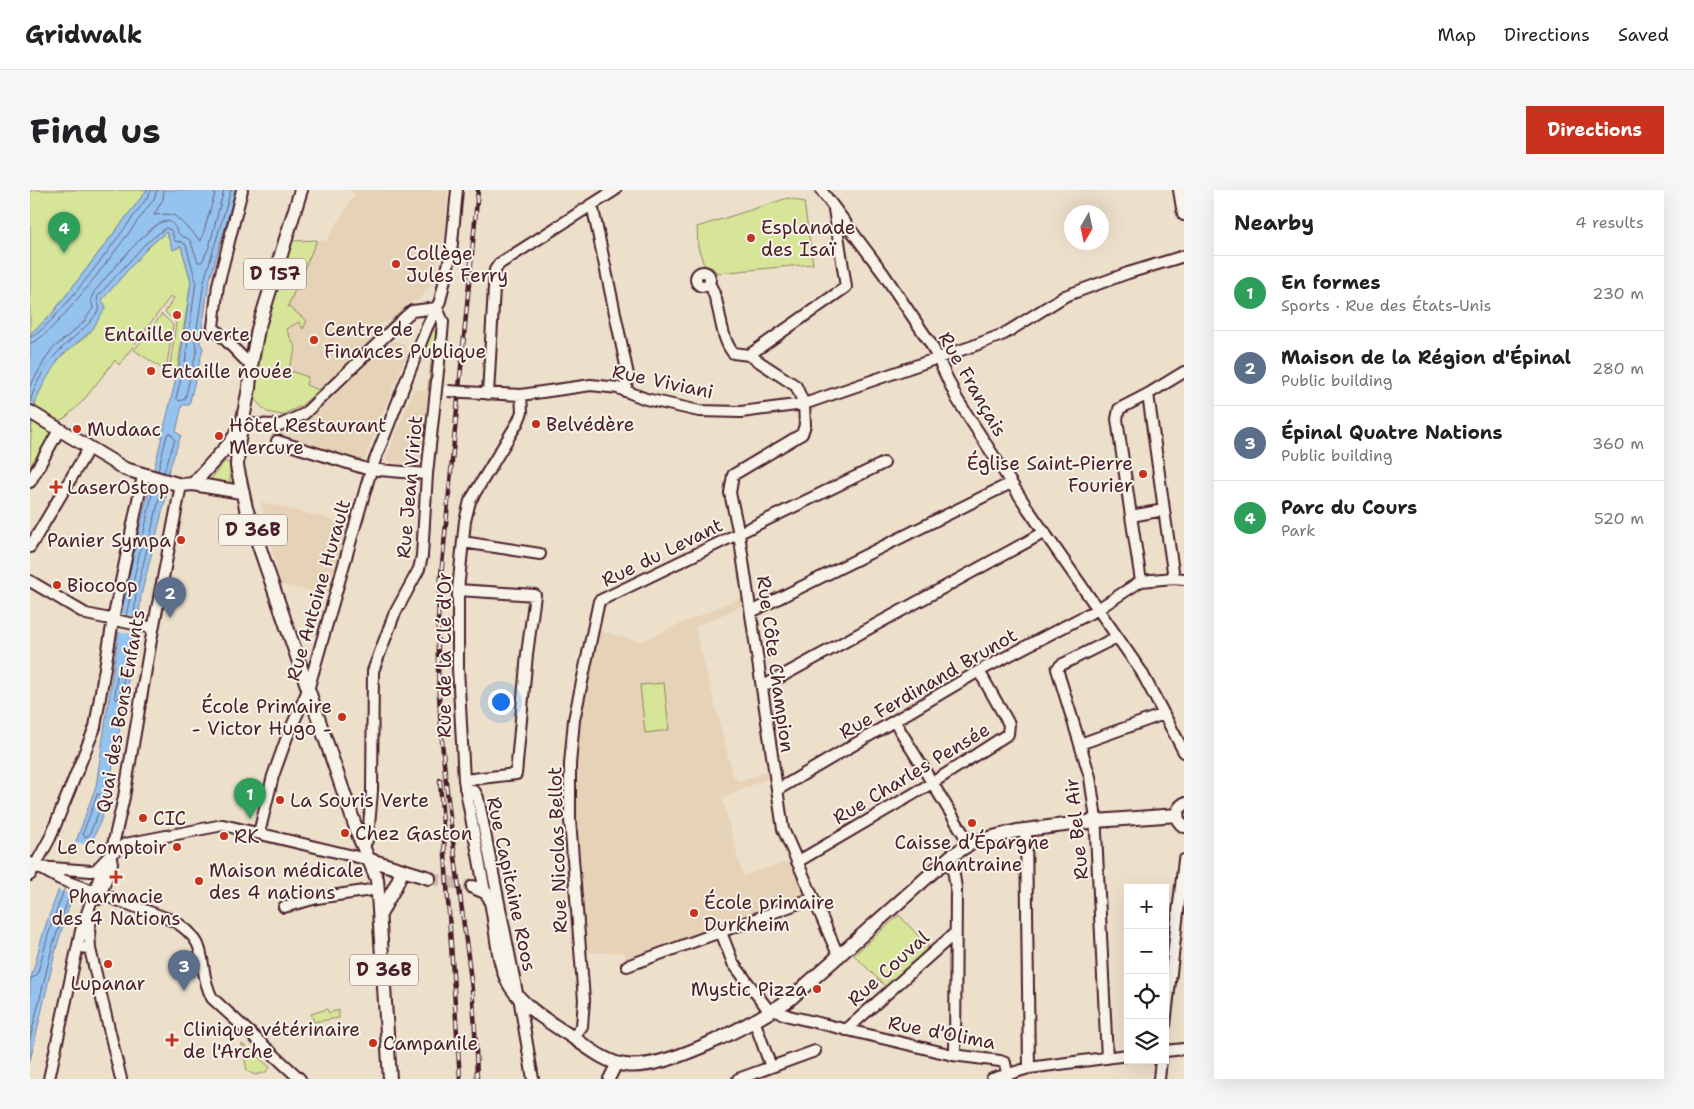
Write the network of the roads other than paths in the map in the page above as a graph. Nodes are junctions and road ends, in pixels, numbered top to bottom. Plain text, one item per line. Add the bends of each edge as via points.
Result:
1 (242, 190) edge
2 (301, 190) edge
3 (457, 190) edge
4 (615, 190) edge
5 (821, 190) edge
6 (1180, 190) edge
7 (590, 205) junction
8 (834, 207) junction
9 (1184, 214) edge
10 (1184, 256) edge
11 (708, 283) dead end
12 (437, 308) junction
13 (404, 318) junction
14 (427, 327) junction
15 (442, 334) junction
16 (750, 355) junction
17 (936, 358) junction
18 (251, 366) junction
19 (1184, 372) edge
20 (436, 390) junction
21 (625, 391) junction
22 (488, 394) junction
23 (1148, 394) junction
24 (521, 395) junction
25 (804, 404) junction
26 (30, 412) edge
27 (242, 424) junction
28 (59, 430) junction
29 (277, 441) dead end
30 (89, 448) junction
31 (884, 463) dead end
32 (371, 470) junction
33 (427, 474) junction
34 (143, 476) junction
35 (30, 482) edge
36 (1011, 483) junction
37 (187, 485) junction
38 (240, 492) junction
39 (1164, 510) junction
40 (1131, 516) junction
41 (1045, 532) junction
42 (739, 534) junction
43 (463, 542) junction
44 (30, 547) edge
45 (540, 554) dead end
46 (1179, 578) edge
47 (30, 581) edge
48 (1140, 581) junction
49 (458, 590) junction
50 (599, 601) joint
51 (1098, 609) junction
52 (751, 612) junction
53 (116, 620) junction
54 (153, 628) junction
55 (1117, 637) junction
56 (979, 672) junction
57 (762, 687) junction
58 (308, 690) junction
59 (1164, 714) junction
60 (895, 722) junction
61 (1080, 744) junction
62 (1184, 752) edge
63 (932, 783) junction
64 (464, 784) junction
65 (777, 790) junction
66 (1180, 810) edge
67 (1096, 821) junction
68 (1184, 826) edge
69 (1026, 830) junction
70 (259, 833) junction
71 (969, 843) junction
72 (364, 846) junction
73 (110, 854) junction
74 (951, 856) junction
75 (370, 860) junction
76 (1184, 860) edge
77 (797, 862) junction
78 (32, 868) edge
79 (402, 870) junction
80 (398, 885) junction
81 (378, 889) junction
82 (479, 889) joint
83 (98, 892) junction
84 (813, 898) junction
85 (284, 907) dead end
86 (380, 915) junction
87 (721, 932) junction
88 (955, 933) junction
89 (78, 946) junction
90 (90, 949) junction
91 (838, 957) junction
92 (627, 966) dead end
93 (518, 996) junction
94 (771, 1011) junction
95 (1166, 1019) edge
96 (754, 1020) junction
97 (846, 1030) junction
98 (573, 1038) junction
99 (1184, 1050) edge
100 (1169, 1051) edge
101 (815, 1052) dead end
102 (955, 1055) junction
103 (1124, 1056) edge
104 (1107, 1058) junction
105 (621, 1064) junction
106 (1161, 1064) edge
107 (771, 1067) junction
108 (1029, 1068) junction
109 (1007, 1074) junction
110 (49, 1079) edge
111 (121, 1079) edge
112 (300, 1079) edge
113 (390, 1079) edge
114 (533, 1079) edge
115 (609, 1079) edge
116 (619, 1079) edge
117 (738, 1079) edge
118 (992, 1079) edge
119 (1159, 1079) edge

1 - 18 street via 218,285 213,328
2 - 18 main road, D 157 via 258,329
3 - 12 street, Rue Antoine Hurault via 447,276
4 - 7 street
5 - 8 street, Rue Français
6 - 9 main road
7 - 21 street via 628,375
7 - 22 street via 499,264 495,270
8 - 16 street via 846,287
8 - 17 street, Rue Français via 931,344
10 - 17 street, Rue Viviani via 1128,272 1064,296 1004,334
11 - 16 street via 718,304 728,346 733,353
12 - 13 street via 412,312
12 - 14 street, Rue Antoine Hurault
12 - 15 street, Rue Jean Viriot via 443,322
13 - 14 street via 416,318
13 - 27 street via 304,414 280,425
14 - 15 street via 437,326
14 - 32 street, Rue Antoine Hurault
15 - 20 street, Rue Jean Viriot
16 - 25 street via 796,386
17 - 25 street, Rue Viviani
17 - 36 street, Rue Français via 952,391
18 - 27 main road, D 157
19 - 23 street
20 - 22 street, Rue Viviani, bridge
20 - 33 street, Rue Jean Viriot
21 - 24 street, Rue Viviani via 591,385
21 - 25 street, Rue Viviani via 699,411 741,412
22 - 24 street, Rue Viviani
23 - 39 street
23 - 40 street via 1119,409 1117,419
24 - 43 street, Rue de la Clé d'Or via 522,412 518,422 470,501
25 - 42 street, Rue Côte Champion via 802,434 733,475 730,493
26 - 28 main road
27 - 37 main road, D 157 via 230,443
27 - 38 main road, D 36B via 237,466
28 - 30 main road
28 - 35 street
29 - 32 street
30 - 34 main road
30 - 44 street
31 - 42 street, Rue du Levant
32 - 33 street
32 - 58 street, Rue Antoine Hurault
33 - 72 street, Rue Jean Viriot via 421,562 394,615 373,672 372,790 368,838
34 - 37 main road
34 - 53 street
36 - 41 street, Rue Français
36 - 52 street
37 - 38 main road
37 - 54 street, Quai des Bons Enfants
38 - 58 main road, D 36B
39 - 40 street
39 - 46 street
40 - 48 street
41 - 51 street, Rue Français
41 - 57 street
42 - 50 street, Rue du Levant
42 - 52 street, Rue Côte Champion
43 - 45 street
43 - 49 street, Rue de la Clé d'Or
46 - 48 street
47 - 53 street via 86,614
48 - 51 street, Rue Ferdinand Brunot
49 - 64 street, Rue de la Clé d'Or
49 - 64 street via 535,595 516,774
50 - 98 street, Rue Nicolas Bellot via 574,720 570,764 570,820 584,1000 582,1026
51 - 55 street, Rue Français
51 - 56 street, Rue Ferdinand Brunot
52 - 57 street, Rue Côte Champion
53 - 54 street
53 - 78 street via 95,727 54,830
54 - 73 street, Quai des Bons Enfants via 128,778
55 - 59 street, Rue Français via 1141,671
55 - 61 street, Rue Bel Air via 1057,669
56 - 60 street, Rue Ferdinand Brunot
56 - 63 street, Rue Charles Pensée via 1009,724 1008,734
57 - 65 street, Rue Côte Champion
58 - 70 street, Rue Antoine Hurault via 273,776
58 - 72 main road, D 36B
59 - 61 street
59 - 62 street, Rue Français
60 - 63 street
60 - 65 street, Rue Ferdinand Brunot
61 - 67 street, Rue Bel Air via 1090,777
63 - 71 street
63 - 77 street, Rue Charles Pensée
64 - 82 street, Rue Capitaine Roos
64 - 93 street, Rue Capitaine Roos via 478,798
65 - 77 street, Rue Côte Champion via 783,829
66 - 67 main road
66 - 68 main road via 1180,823
67 - 69 main road
67 - 104 street, Rue Bel Air
69 - 71 main road
69 - 108 street
70 - 73 street via 223,825 125,844
70 - 75 street
71 - 74 main road
72 - 75 main road, D 36B
73 - 78 street via 96,870 91,871
73 - 83 street, Quai des Bons Enfants
74 - 88 street via 956,888
74 - 91 main road
75 - 79 main road
75 - 81 main road, D 36B
76 - 95 street
77 - 84 street, Rue Côte Champion
78 - 83 street
79 - 80 main road
79 - 80 main road via 427,878
80 - 86 main road
81 - 85 street via 317,898
81 - 86 main road, D 36B
82 - 93 main road via 492,906 504,974
83 - 89 street via 81,930
83 - 90 street via 89,927
83 - 112 street via 185,927 201,952 212,998
84 - 87 street
84 - 91 street, Rue Côte Champion
86 - 113 main road, D 36B
87 - 92 street
87 - 94 street via 733,963
88 - 97 street, Rue Couval
88 - 102 street
89 - 90 street
89 - 110 street
90 - 111 street
91 - 94 main road via 789,1000
93 - 98 main road via 538,1015
93 - 114 street, Rue Capitaine Roos
94 - 96 main road
94 - 97 street, Rue d'Olima
96 - 105 main road via 671,1060 642,1066
96 - 107 street
97 - 102 street, Rue d'Olima
98 - 105 main road via 605,1059
99 - 100 street
101 - 107 street
102 - 109 street, Rue d'Olima via 1000,1061 1005,1063
103 - 104 street, Rue d'Olima
104 - 108 street, Rue d'Olima
105 - 115 street
105 - 116 street
106 - 119 street
107 - 117 street
108 - 109 street, Rue d'Olima
109 - 118 street

